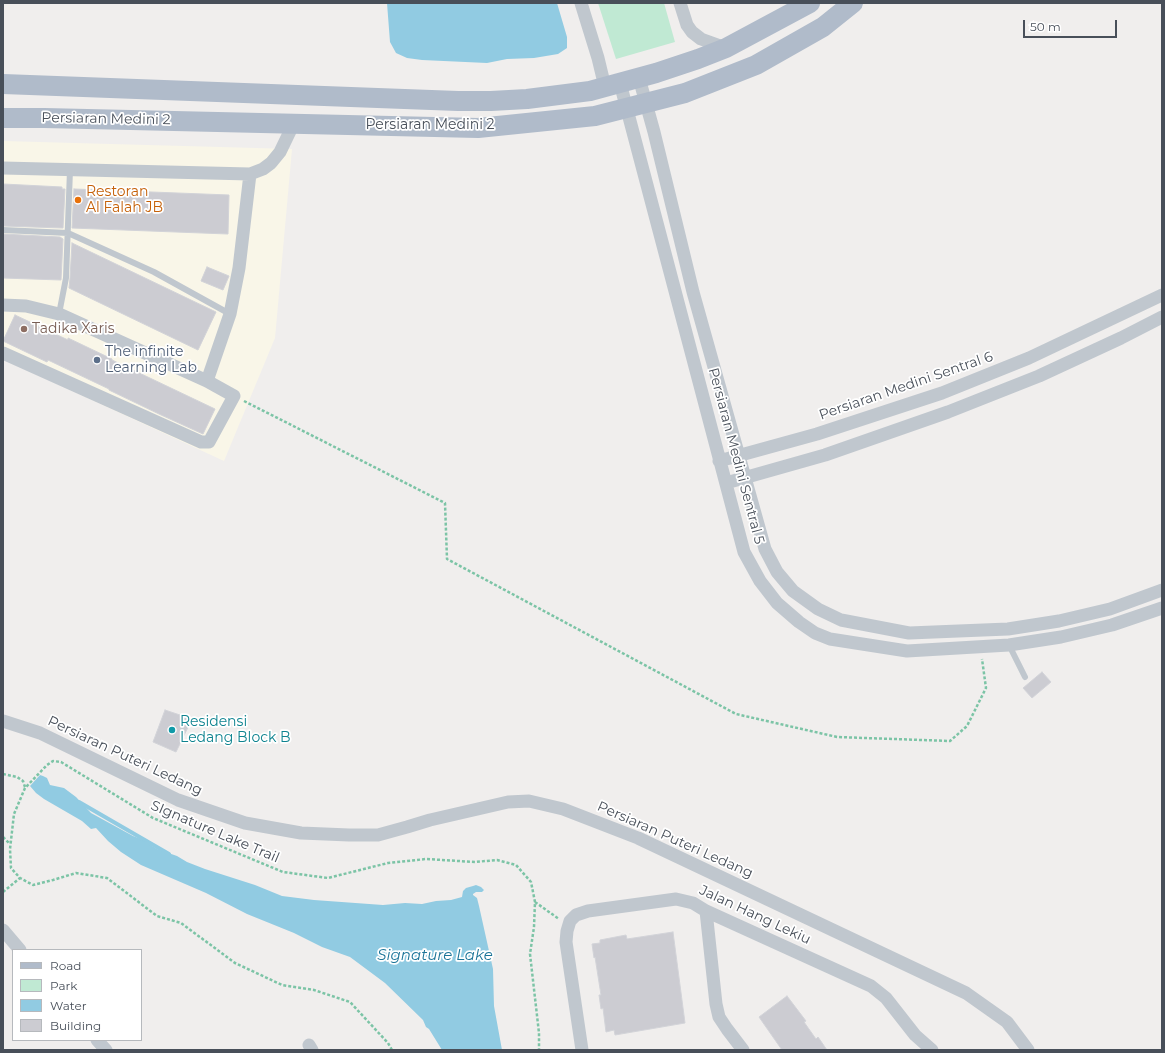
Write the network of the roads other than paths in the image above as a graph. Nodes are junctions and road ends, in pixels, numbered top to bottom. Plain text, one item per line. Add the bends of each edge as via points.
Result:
1 (581, 3) edge
2 (680, 3) edge
3 (810, 3) edge
4 (853, 3) edge
5 (726, 48) junction
6 (621, 83) junction
7 (3, 84) edge
8 (646, 103) junction
9 (627, 108) junction
10 (3, 118) edge
11 (294, 124) junction
12 (3, 168) edge
13 (70, 170) junction
14 (250, 174) junction
15 (3, 230) edge
16 (68, 233) junction
17 (1162, 295) edge
18 (3, 305) edge
19 (59, 314) junction
20 (230, 314) junction
21 (1162, 317) edge
22 (3, 353) edge
23 (207, 381) junction
24 (739, 456) junction
25 (719, 461) junction
26 (745, 478) junction
27 (726, 483) junction
28 (1162, 590) edge
29 (1162, 608) edge
30 (1008, 645) junction
31 (1025, 677) dead end
32 (3, 721) edge
33 (706, 911) junction
34 (3, 930) edge
35 (19, 949) edge
36 (98, 1041) edge
37 (106, 1050) edge
38 (582, 1050) edge
39 (743, 1050) edge
40 (932, 1050) edge
41 (1028, 1050) edge

1 - 6 street via 598,58
2 - 5 street via 692,32 701,39
3 - 5 main road, Persiaran Medini 2
4 - 8 main road, Persiaran Medini 2 via 823,27 756,65 685,93
5 - 6 main road, Persiaran Medini 2
6 - 7 main road, Persiaran Medini 2 via 581,93 491,101
6 - 8 street, Persiaran Medini Sentral 5
6 - 9 street, Persiaran Medini Sentral 5
8 - 9 main road, Persiaran Medini 2
8 - 24 street, Persiaran Medini Sentral 5
9 - 11 main road, Persiaran Medini 2 via 595,116 478,128
9 - 25 street, Persiaran Medini Sentral 5
10 - 11 main road, Persiaran Medini 2
11 - 14 street via 280,152 271,163
12 - 13 street
13 - 14 street
13 - 16 lane
14 - 20 street via 239,268
15 - 16 lane
16 - 19 lane via 66,278
16 - 20 lane via 154,272
17 - 24 street, Persiaran Medini Sentral 6 via 1029,358 942,393 817,434
18 - 19 street via 26,306
19 - 23 street
20 - 23 street
21 - 26 street via 1039,376 948,412 824,455
22 - 23 street via 201,442 208,442 234,396
24 - 25 street, Persiaran Medini Sentral 6
24 - 26 street, Persiaran Medini Sentral 5
25 - 27 street, Persiaran Medini Sentral 5
26 - 27 street
26 - 28 street, Persiaran Medini Sentral 5 via 764,549 777,572 793,591 818,609 841,620 909,633 1008,629 1110,609
27 - 30 street, Persiaran Medini Sentral 5 via 744,552 760,581 777,603 814,633 830,639 907,651
29 - 30 street, Persiaran Medini Sentral 5 via 1112,625 1061,637
30 - 31 lane
32 - 41 street, Persiaran Puteri Ledang via 40,733 178,800 245,823 301,834 378,834 508,802 529,801 563,809 638,838 966,993 1007,1022
33 - 38 street, Jalan Hang Lekiu via 693,903 676,900 588,911 576,915 570,921 566,931 566,942
33 - 39 street via 716,1004 727,1030
33 - 40 street, Jalan Hang Lekiu via 871,986 886,998 915,1035
34 - 35 street
36 - 37 street

